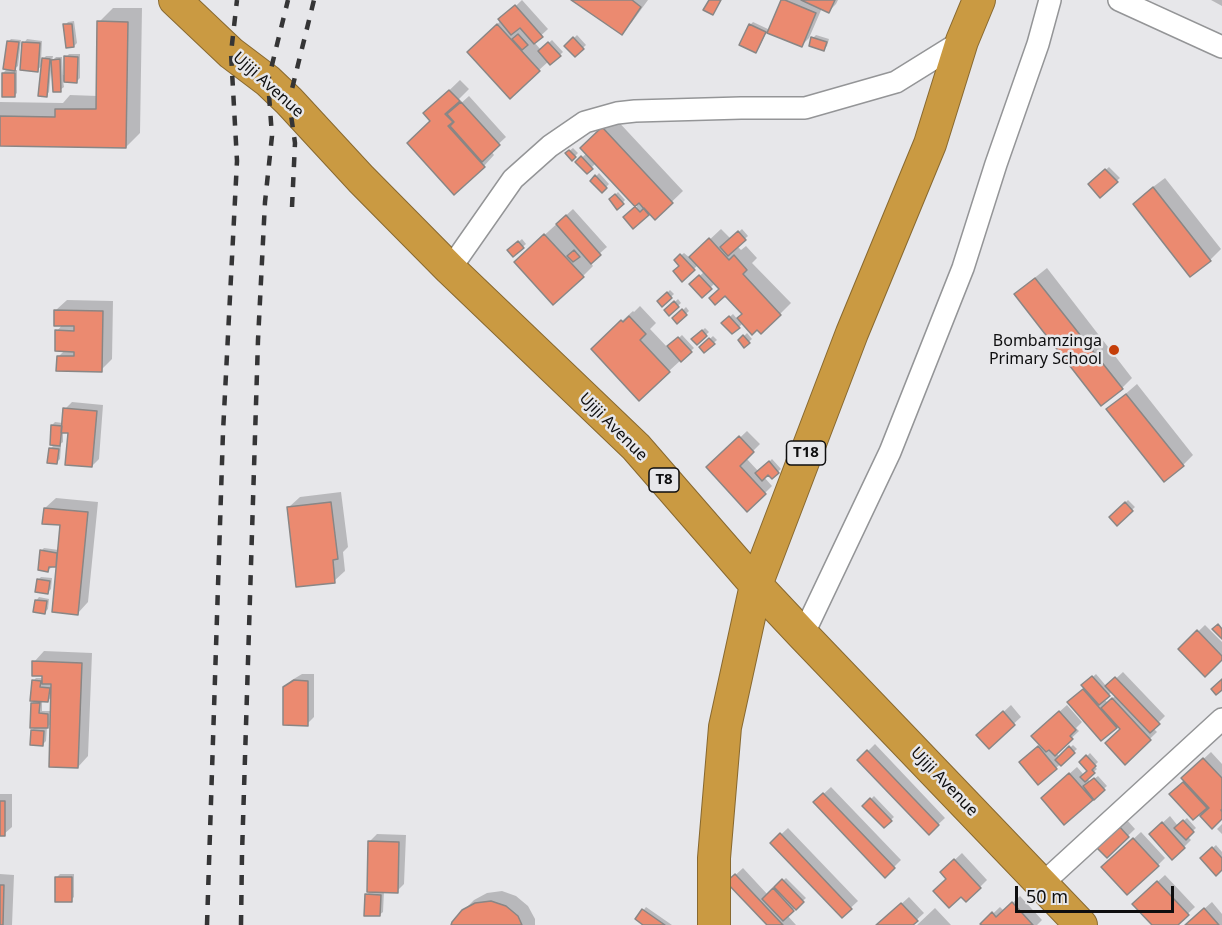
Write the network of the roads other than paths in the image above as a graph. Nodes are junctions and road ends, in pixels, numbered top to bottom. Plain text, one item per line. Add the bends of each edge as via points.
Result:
1 (175, 0) edge
2 (979, 0) edge
3 (1050, 0) edge
4 (1119, 0) edge
5 (962, 41) junction
6 (1222, 47) edge
7 (450, 269) junction
8 (756, 585) junction
9 (803, 635) junction
10 (1217, 733) edge
11 (1042, 884) junction
12 (714, 925) edge
13 (1081, 925) edge

1 - 7 highway, Ujiji Avenue / T8 via 290,101
2 - 5 highway, T18
3 - 9 street via 959,279 891,452
4 - 6 street
5 - 7 street via 896,82 805,108 635,111 585,122 513,179
5 - 8 highway, T18 via 930,144 852,333
7 - 8 highway, Ujiji Avenue / T8 via 636,447
8 - 9 highway, Ujiji Avenue / T8
8 - 12 highway, T18 via 725,727 714,858
9 - 11 highway, Ujiji Avenue / T8
10 - 11 street
11 - 13 highway, Ujiji Avenue / T8

